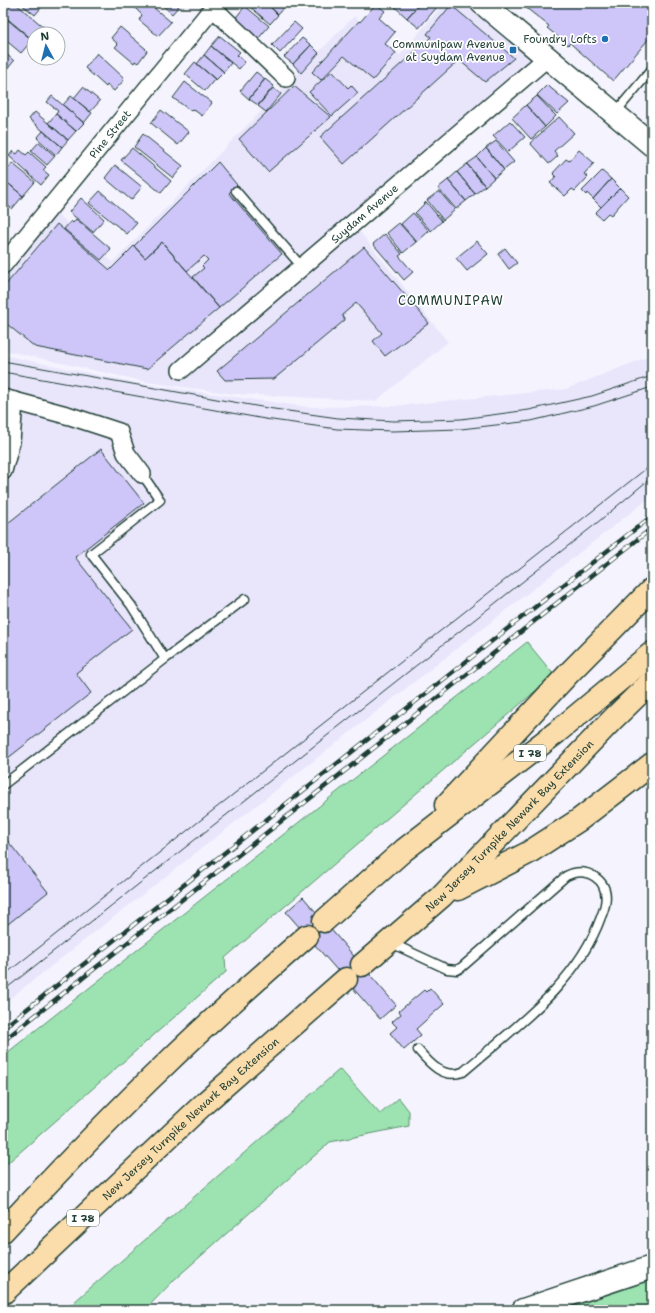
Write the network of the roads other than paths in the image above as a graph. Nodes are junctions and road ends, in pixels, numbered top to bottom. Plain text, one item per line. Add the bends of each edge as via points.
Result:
1 (482, 3) edge
2 (215, 5) edge
3 (547, 58) junction
4 (652, 69) edge
5 (286, 78) dead end
6 (614, 114) junction
7 (648, 140) edge
8 (236, 191) dead end
9 (3, 265) edge
10 (302, 267) junction
11 (181, 370) dead end
12 (9, 400) edge
13 (3, 471) edge
14 (142, 474) joint
15 (652, 590) edge
16 (245, 599) dead end
17 (652, 653) edge
18 (165, 659) junction
19 (652, 681) edge
20 (652, 764) edge
21 (3, 786) edge
22 (404, 850) junction
23 (441, 897) junction
24 (324, 921) dead end
25 (307, 936) dead end
26 (388, 942) junction
27 (418, 1050) dead end
28 (3, 1230) edge
29 (652, 1267) edge
30 (3, 1293) edge
31 (524, 1310) edge

1 - 3 street
2 - 5 street
2 - 9 street, Pine Street
3 - 6 street
3 - 10 street, Suydam Avenue
4 - 6 lane
6 - 7 street
8 - 10 lane
10 - 11 street, Suydam Avenue
12 - 13 street via 11,442
12 - 14 street via 119,432 126,453
14 - 18 lane via 160,500 91,554 132,605
15 - 22 highway via 533,710
16 - 18 lane
17 - 22 highway, I 78 via 563,728
18 - 21 lane
19 - 23 highway, New Jersey Turnpike Newark Bay Extension / I 78
20 - 23 highway via 579,820 528,853
22 - 24 highway, I 78
23 - 26 highway, New Jersey Turnpike Newark Bay Extension / I 78
25 - 28 highway via 167,1062
26 - 27 lane via 447,969 457,970 566,876 577,872 590,874 600,881 606,893 606,906 591,941 564,981 536,1009 463,1072 448,1074 441,1071
26 - 30 highway, New Jersey Turnpike Newark Bay Extension / I 78 via 207,1101
29 - 31 street

